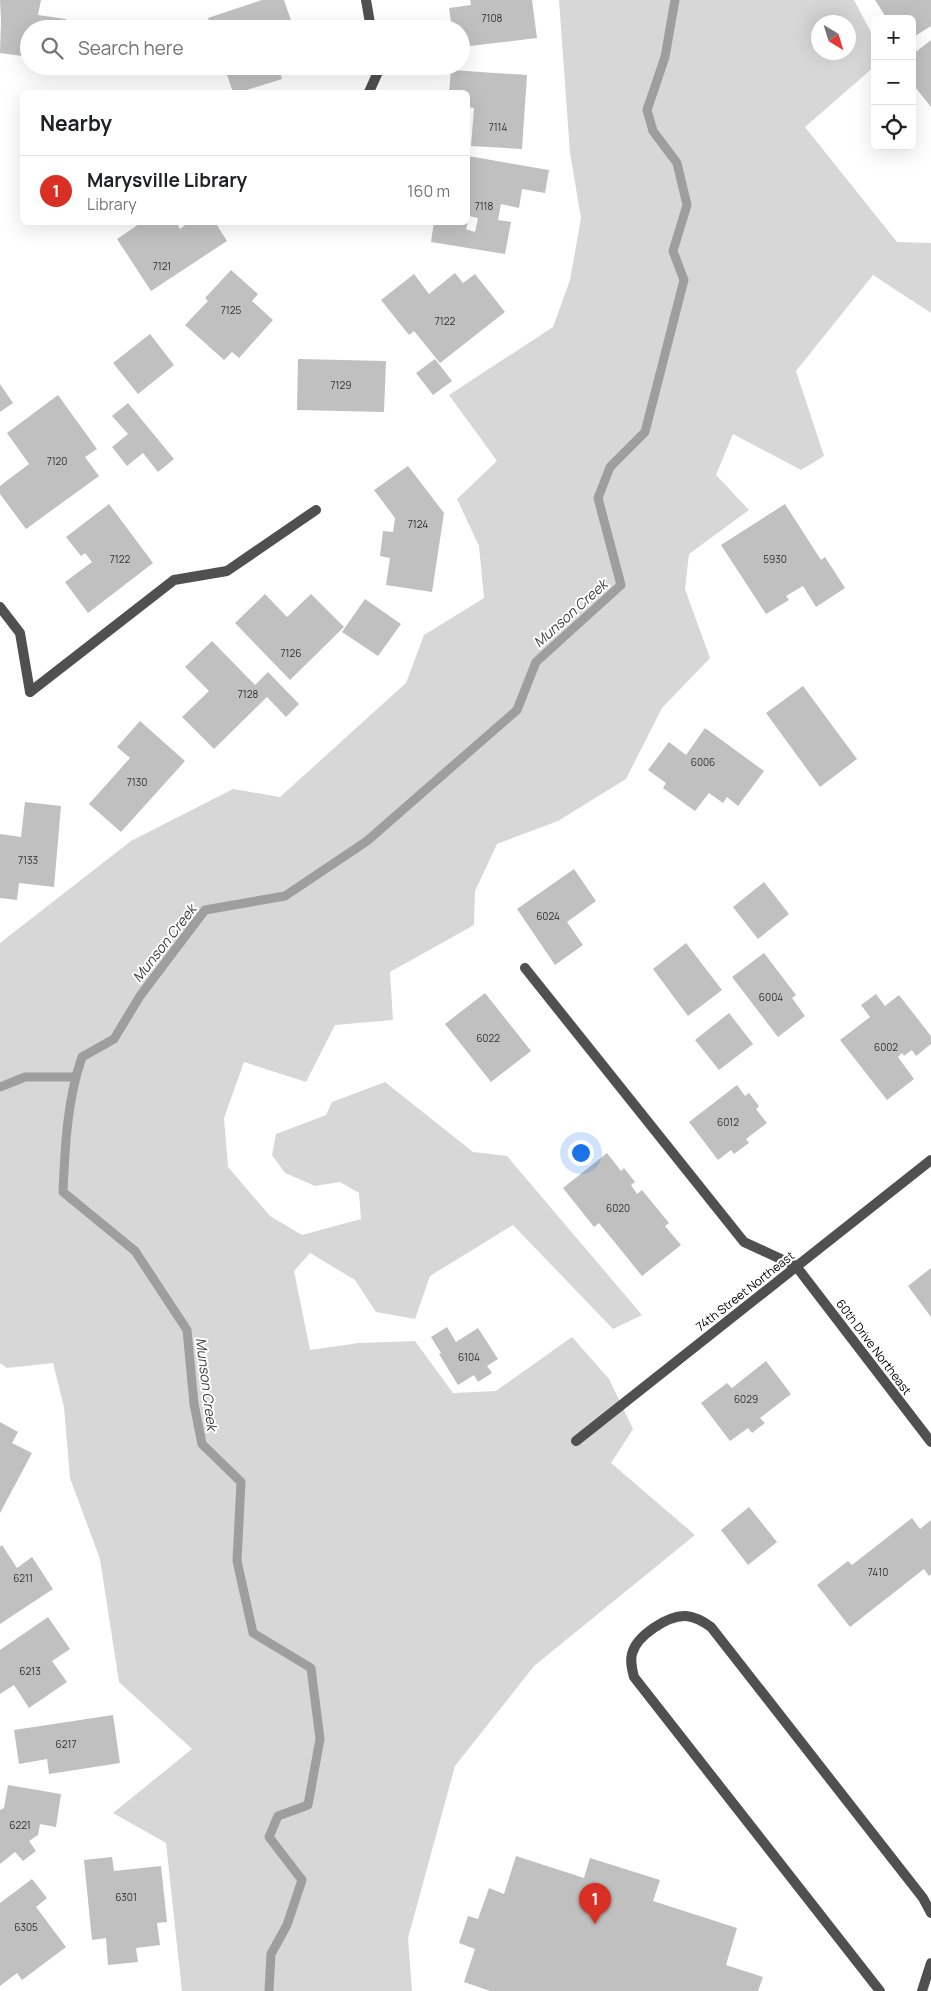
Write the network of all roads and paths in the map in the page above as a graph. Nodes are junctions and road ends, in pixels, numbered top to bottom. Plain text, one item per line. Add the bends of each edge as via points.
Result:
1 (366, 0) edge
2 (369, 20) edge
3 (377, 75) edge
4 (370, 90) edge
5 (316, 510) dead end
6 (0, 607) edge
7 (525, 968) dead end
8 (931, 1160) edge
9 (796, 1266) junction
10 (576, 1441) dead end
11 (931, 1442) edge
12 (931, 1913) edge
13 (931, 1963) edge
14 (880, 1991) edge
15 (922, 1991) edge

1 - 2 street
3 - 4 street
5 - 6 street via 227,570 174,580 30,692 20,632
7 - 9 street via 744,1242
8 - 9 street, 74th Street Northeast
9 - 10 street, 74th Street Northeast
9 - 11 street, 60th Drive Northeast
12 - 14 street via 923,1898 711,1627 696,1618 676,1616 643,1637 632,1653 634,1677
13 - 15 street

